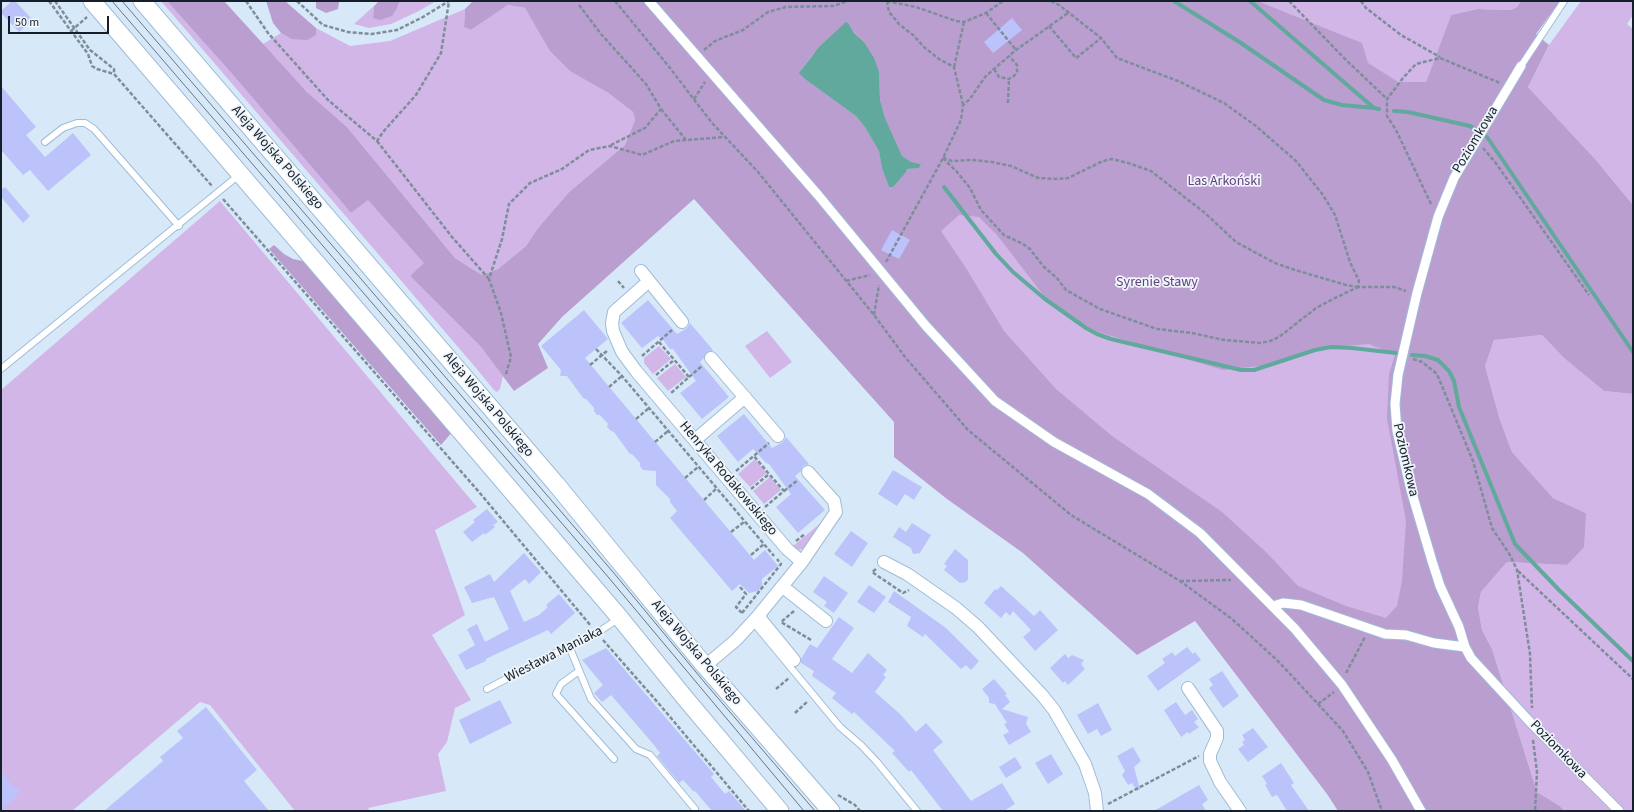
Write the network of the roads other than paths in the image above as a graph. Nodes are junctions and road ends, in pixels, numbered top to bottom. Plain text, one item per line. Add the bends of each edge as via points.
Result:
1 (142, 1) edge
2 (649, 1) edge
3 (1564, 1) edge
4 (92, 7) edge
5 (1521, 66) joint
6 (45, 142) dead end
7 (241, 174) junction
8 (179, 226) junction
9 (641, 271) dead end
10 (649, 281) junction
11 (677, 326) road end
12 (711, 358) dead end
13 (1, 369) edge
14 (745, 397) junction
15 (695, 440) junction
16 (773, 440) road end
17 (803, 475) road end
18 (802, 562) junction
19 (884, 562) road end
20 (783, 587) junction
21 (1273, 606) junction
22 (620, 618) junction
23 (754, 621) junction
24 (826, 621) dead end
25 (569, 646) junction
26 (1465, 647) junction
27 (794, 660) dead end
28 (705, 666) junction
29 (579, 671) junction
30 (1188, 688) dead end
31 (487, 689) dead end
32 (614, 759) dead end
33 (695, 809) dead end
34 (1097, 810) edge
35 (780, 811) edge
36 (831, 811) edge
37 (917, 811) edge
38 (1240, 811) edge
39 (1421, 811) edge
40 (1619, 811) edge

1 - 28 main road, Aleja Wojska Polskiego via 540,465
2 - 21 street via 818,195 926,326 995,402 1054,442 1148,494 1200,532
3 - 5 lane
4 - 7 main road
5 - 26 street, Poziomkowa via 1454,178 1438,217 1416,293 1395,390 1398,431 1411,490 1440,586 1459,627
6 - 8 lane via 63,128 77,122 85,123 94,129
7 - 8 lane
7 - 22 main road
8 - 13 lane
9 - 10 street
10 - 11 street
10 - 15 street, Henryka Rodakowskiego via 614,312 612,323 628,361
12 - 14 street
14 - 15 street
14 - 16 street
15 - 18 street, Henryka Rodakowskiego via 787,549
17 - 18 street via 834,501 836,512
18 - 20 street
19 - 34 street via 913,578 956,608 978,627 1042,695 1058,716 1085,764 1095,793
20 - 23 street
20 - 24 street
21 - 26 street via 1283,603 1301,606 1385,634 1406,635 1434,643
21 - 39 street via 1342,685 1392,760
22 - 25 lane, Wiesława Maniaka via 597,633
22 - 35 main road
23 - 27 street
23 - 28 street
23 - 37 lane via 840,727 877,762
25 - 29 lane
25 - 31 lane, Wiesława Maniaka
26 - 40 street, Poziomkowa via 1471,658 1530,722
28 - 36 main road, Aleja Wojska Polskiego
29 - 32 lane via 560,684 556,694
29 - 33 lane via 591,699 636,749 650,755
30 - 38 street via 1217,731 1210,761

